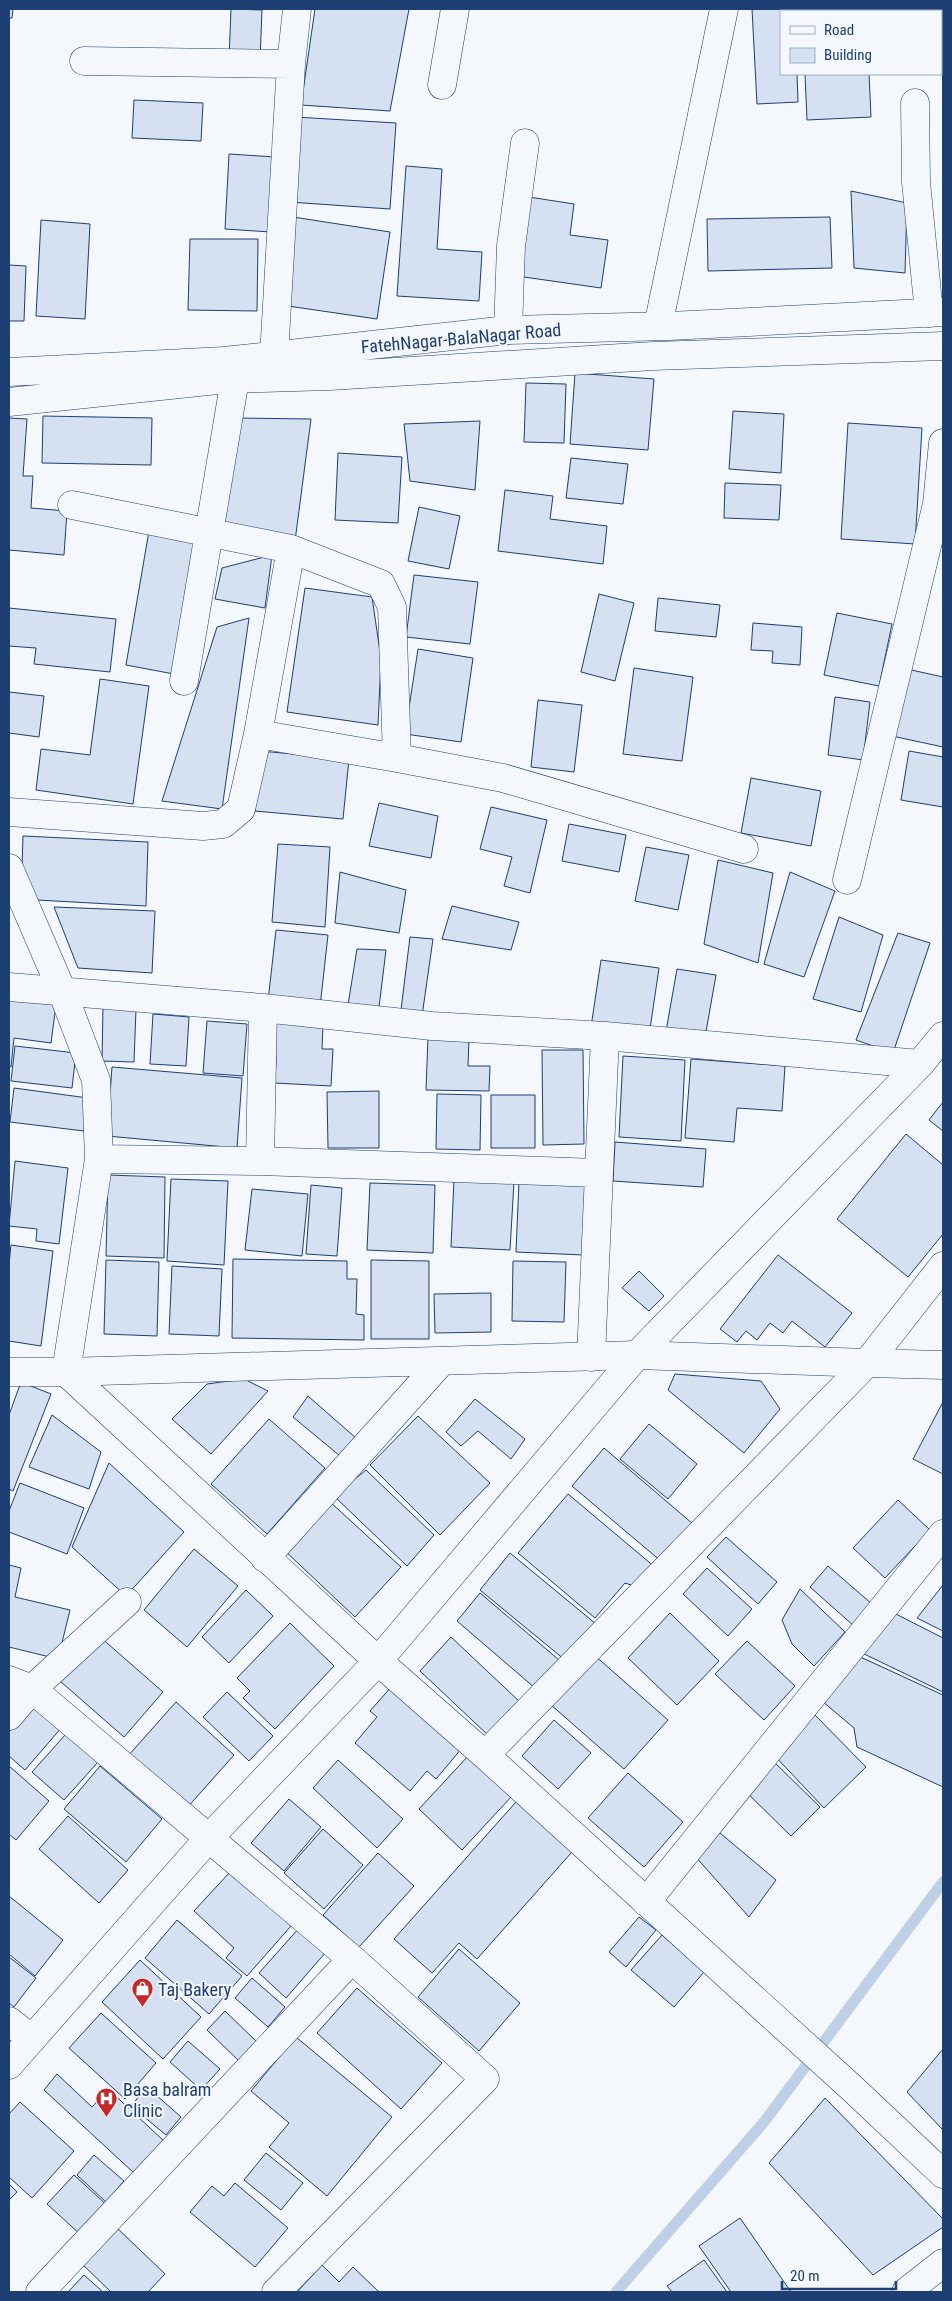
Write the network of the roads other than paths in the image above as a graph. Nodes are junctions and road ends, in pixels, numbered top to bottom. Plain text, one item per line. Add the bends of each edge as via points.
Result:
1 (297, 9) edge
2 (455, 9) edge
3 (724, 9) edge
4 (84, 61) dead end
5 (291, 64) junction
6 (442, 85) dead end
7 (916, 103) dead end
8 (525, 143) dead end
9 (936, 313) edge
10 (658, 326) junction
11 (508, 330) junction
12 (943, 346) edge
13 (274, 356) junction
14 (9, 372) edge
15 (236, 379) junction
16 (9, 402) edge
17 (943, 443) edge
18 (72, 505) dead end
19 (210, 533) junction
20 (291, 549) junction
21 (184, 681) dead end
22 (258, 734) junction
23 (397, 758) junction
24 (9, 812) edge
25 (744, 849) dead end
26 (9, 868) edge
27 (847, 880) dead end
28 (9, 987) edge
29 (62, 991) junction
30 (264, 1008) junction
31 (605, 1036) junction
32 (943, 1036) edge
33 (920, 1064) junction
34 (99, 1159) junction
35 (260, 1161) junction
36 (598, 1173) junction
37 (943, 1266) edge
38 (637, 1355) junction
39 (592, 1356) junction
40 (442, 1360) junction
41 (867, 1362) junction
42 (943, 1365) edge
43 (9, 1372) edge
44 (66, 1372) junction
45 (943, 1534) edge
46 (265, 1558) junction
47 (127, 1602) dead end
48 (378, 1661) junction
49 (20, 1684) edge
50 (9, 1716) edge
51 (485, 1755) junction
52 (208, 1839) junction
53 (646, 1902) junction
54 (352, 1959) junction
55 (9, 2021) edge
56 (32, 2039) junction
57 (9, 2065) edge
58 (943, 2174) edge
59 (943, 2262) edge
60 (40, 2292) edge
61 (276, 2292) edge
62 (906, 2292) edge

1 - 5 street
2 - 6 street
3 - 10 street
4 - 5 street
5 - 13 street
7 - 9 street via 916,182
8 - 11 street via 511,246
9 - 10 street, FatehNagar-BalaNagar Road
10 - 11 street, FatehNagar-BalaNagar Road
11 - 13 street, FatehNagar-BalaNagar Road
12 - 15 street via 653,356
13 - 14 street, FatehNagar-BalaNagar Road
15 - 16 street
15 - 19 street
17 - 27 street via 937,504
18 - 19 street
19 - 20 street
19 - 21 street
20 - 22 street
20 - 23 street via 381,584 392,607
22 - 23 street
22 - 24 street via 240,809 223,824 203,826
23 - 25 street via 503,778
26 - 29 street
28 - 29 street
29 - 30 street
29 - 34 street via 96,1080
30 - 31 street via 432,1026
30 - 35 street
31 - 33 street
31 - 36 street
32 - 33 street
33 - 38 street
34 - 35 street
34 - 44 street
35 - 36 street
36 - 39 street
37 - 41 street
38 - 39 street
38 - 41 street
38 - 48 street
39 - 40 street
40 - 44 street
40 - 46 street
41 - 42 street
41 - 51 street
43 - 44 street
44 - 46 street
45 - 53 street
46 - 48 street
47 - 49 street
48 - 51 street
48 - 52 street
49 - 50 street
49 - 52 street
51 - 53 street
52 - 54 street
52 - 56 street
53 - 58 street
54 - 60 street
54 - 61 street via 485,2079
55 - 56 street
56 - 57 street
59 - 62 street

